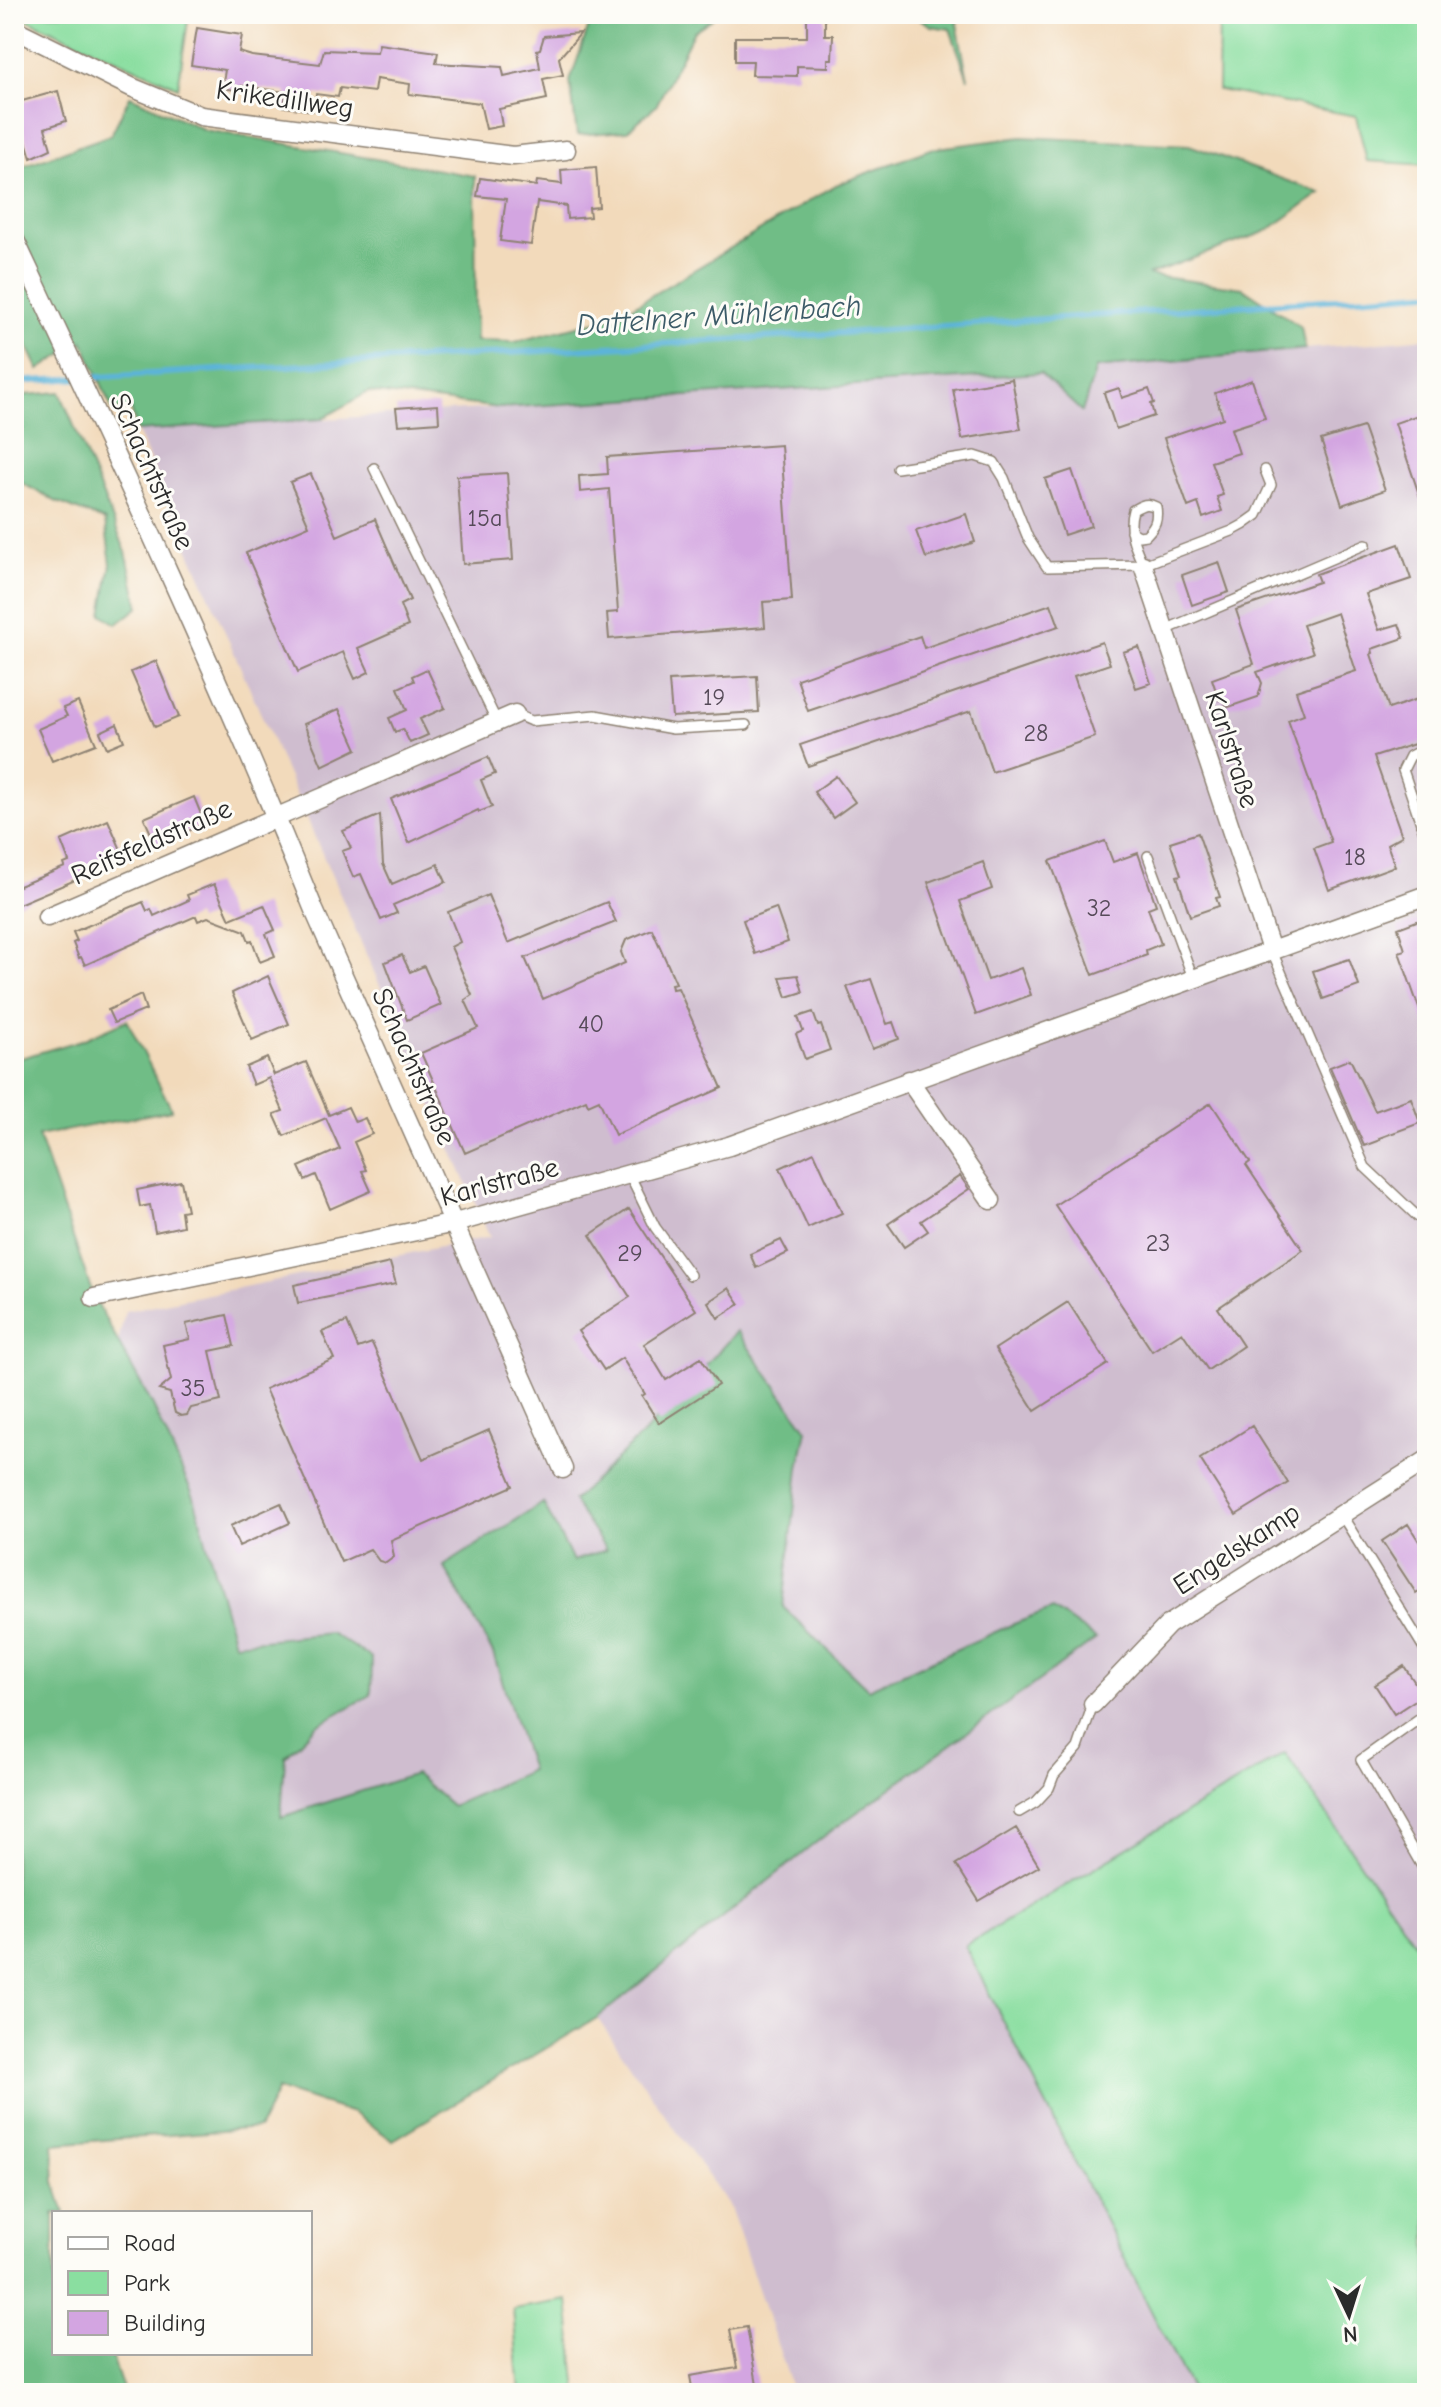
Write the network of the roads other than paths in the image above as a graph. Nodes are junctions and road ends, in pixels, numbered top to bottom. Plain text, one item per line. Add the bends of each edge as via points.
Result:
1 (14, 29) edge
2 (566, 150) dead end
3 (14, 238) edge
4 (374, 468) dead end
5 (897, 468) dead end
6 (1265, 470) dead end
7 (1131, 531) dead end
8 (1366, 544) dead end
9 (1143, 565) junction
10 (1165, 630) junction
11 (515, 714) joint
12 (497, 722) junction
13 (746, 725) dead end
14 (1427, 747) edge
15 (277, 817) junction
16 (1427, 841) edge
17 (1148, 856) dead end
18 (1427, 895) edge
19 (47, 917) dead end
20 (1271, 950) junction
21 (1193, 978) junction
22 (909, 1080) junction
23 (629, 1174) junction
24 (991, 1200) dead end
25 (1418, 1217) dead end
26 (455, 1223) junction
27 (690, 1275) dead end
28 (94, 1298) dead end
29 (1427, 1460) edge
30 (563, 1469) dead end
31 (1341, 1514) junction
32 (1427, 1653) edge
33 (1093, 1704) joint
34 (1427, 1713) edge
35 (1019, 1812) dead end
36 (1427, 1875) edge

1 - 2 street, Krikedillweg via 201,116 513,156
3 - 15 street, Schachtstraße
4 - 12 lane
5 - 9 lane via 975,456 994,462 1047,567
6 - 9 lane via 1271,485 1257,515 1232,531
7 - 9 lane
8 - 10 lane
9 - 10 street, Karlstraße
10 - 20 street, Karlstraße
11 - 12 street
11 - 13 lane via 531,721 595,715 673,729
12 - 15 street
14 - 16 lane via 1410,756 1403,770
15 - 19 street, Reifsfeldstraße
15 - 26 street, Schachtstraße
17 - 21 lane
18 - 20 street, Karlstraße
20 - 21 street, Karlstraße
20 - 25 lane via 1365,1167
21 - 22 street, Karlstraße
22 - 23 street, Karlstraße via 729,1146
22 - 24 street
23 - 26 street, Karlstraße
23 - 27 lane via 655,1227
26 - 28 street, Karlstraße
26 - 30 street, Schachtstraße
29 - 31 street, Engelskamp
31 - 32 lane
31 - 33 street, Engelskamp via 1168,1625
33 - 35 lane via 1078,1748 1049,1788
34 - 36 lane via 1361,1760

